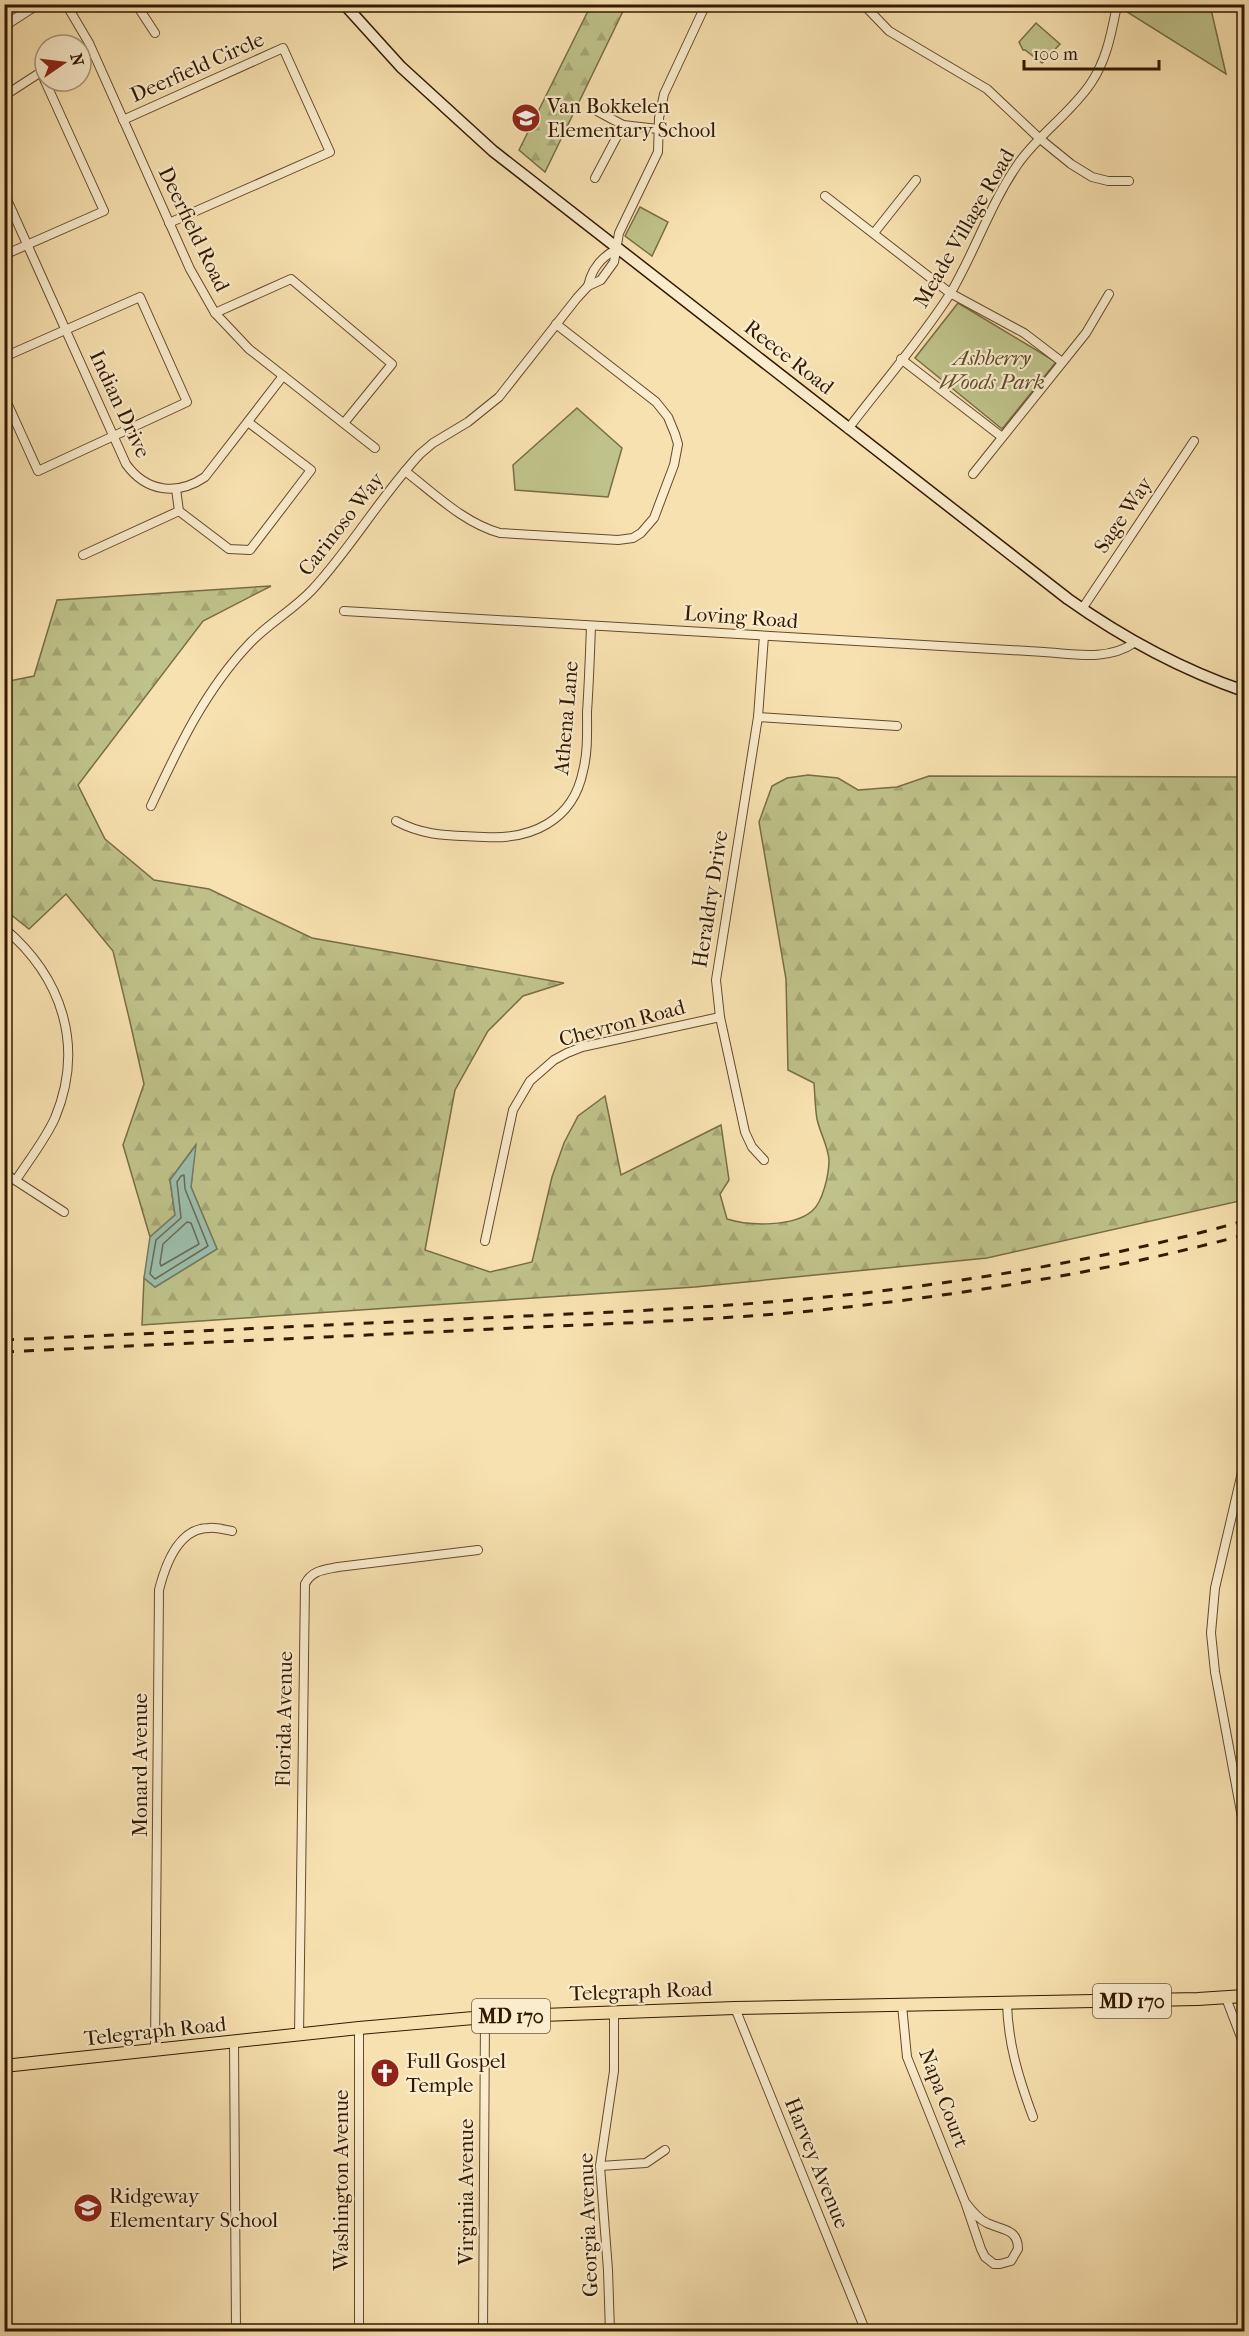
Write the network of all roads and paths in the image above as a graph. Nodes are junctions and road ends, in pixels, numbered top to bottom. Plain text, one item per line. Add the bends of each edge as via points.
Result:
1 (38, 4) edge
2 (66, 4) edge
3 (136, 4) edge
4 (344, 4) edge
5 (706, 4) edge
6 (863, 4) edge
7 (1116, 10) dead end
8 (4, 26) edge
9 (155, 33) dead end
10 (33, 77) edge
11 (50, 93) edge
12 (4, 96) edge
13 (595, 110) dead end
14 (123, 120) junction
15 (623, 125) junction
16 (658, 129) junction
17 (1039, 138) junction
18 (595, 177) dead end
19 (916, 180) dead end
20 (1129, 181) dead end
21 (4, 193) edge
22 (825, 196) dead end
23 (169, 223) junction
24 (874, 233) junction
25 (27, 245) junction
26 (617, 249) junction
27 (4, 255) edge
28 (588, 286) junction
29 (950, 292) junction
30 (1109, 294) dead end
31 (215, 313) junction
32 (556, 324) junction
33 (65, 330) junction
34 (4, 357) edge
35 (901, 359) junction
36 (1062, 362) junction
37 (283, 376) junction
38 (4, 396) edge
39 (248, 422) junction
40 (344, 423) junction
41 (848, 429) junction
42 (113, 436) junction
43 (1002, 437) junction
44 (1194, 441) dead end
45 (375, 448) dead end
46 (405, 471) junction
47 (973, 474) dead end
48 (176, 489) junction
49 (179, 511) junction
50 (83, 555) dead end
51 (1082, 609) junction
52 (344, 611) dead end
53 (591, 626) junction
54 (765, 636) junction
55 (1134, 643) junction
56 (1245, 691) edge
57 (758, 717) junction
58 (897, 726) dead end
59 (151, 806) dead end
60 (396, 821) dead end
61 (4, 928) edge
62 (720, 1017) junction
63 (764, 1160) dead end
64 (4, 1173) edge
65 (16, 1180) junction
66 (64, 1212) dead end
67 (485, 1241) dead end
68 (1245, 1464) edge
69 (232, 1531) dead end
70 (478, 1550) dead end
71 (1245, 1828) edge
72 (1245, 1996) edge
73 (1226, 1998) junction
74 (1007, 2003) junction
75 (902, 2005) junction
76 (735, 2008) junction
77 (614, 2011) junction
78 (485, 2017) junction
79 (359, 2028) junction
80 (299, 2035) junction
81 (234, 2042) junction
82 (1245, 2045) edge
83 (155, 2050) junction
84 (4, 2066) edge
85 (1033, 2117) dead end
86 (665, 2150) dead end
87 (600, 2166) junction
88 (966, 2202) junction
89 (236, 2331) edge
90 (359, 2331) edge
91 (483, 2331) edge
92 (610, 2331) edge
93 (679, 2331) edge
94 (730, 2331) edge
95 (771, 2331) edge
96 (866, 2331) edge

1 - 8 street
2 - 14 street, Deerfield Road via 89,43
3 - 9 street
4 - 26 main road, Reece Road via 401,67 468,130
5 - 16 street via 664,94
6 - 17 street via 889,32 987,89
7 - 17 street, Meade Village Road via 1110,42 1092,82
10 - 12 street
11 - 25 street via 104,211
13 - 15 street
14 - 23 street, Deerfield Road
14 - 23 street, Deerfield Circle via 283,48 330,152
15 - 16 street
15 - 18 street
16 - 26 street via 656,160 620,233
17 - 20 street via 1092,177
17 - 29 street, Meade Village Road via 1002,189
19 - 24 street
21 - 25 street, Indian Drive
22 - 24 street
23 - 31 street, Deerfield Road
24 - 29 street
25 - 27 street
25 - 33 street, Indian Drive
26 - 28 street, Carinoso Way via 604,255
26 - 28 street, Carinoso Way via 614,262 601,280
26 - 41 main road, Reece Road
28 - 32 street, Carinoso Way
29 - 35 street, Meade Village Road
29 - 36 street via 1024,333
30 - 36 street via 1086,333
31 - 37 street, Deerfield Road via 249,349
31 - 40 street via 291,279 392,364
32 - 46 street, Carinoso Way via 499,397 433,443
32 - 46 street via 656,402 672,425 677,454 659,509 648,527 633,538 618,540 500,533 470,521
33 - 34 street
33 - 42 street, Indian Drive
33 - 42 street via 140,297 187,402
35 - 41 street, Meade Village Road
35 - 43 street
36 - 43 street
37 - 39 street
37 - 40 street, Deerfield Road
38 - 42 street via 38,471
39 - 48 street via 205,477
39 - 49 street via 311,470 250,550 229,549
40 - 45 street, Deerfield Road
41 - 51 main road, Reece Road
42 - 48 street, Indian Drive via 133,474 153,487
43 - 47 street
44 - 51 street, Sage Way
46 - 59 street, Carinoso Way via 312,590 267,627 225,671 197,713
48 - 49 street
49 - 50 street
51 - 55 main road, Reece Road
52 - 53 street, Loving Road
53 - 54 street, Loving Road
53 - 60 street, Athena Lane via 584,770 574,796 561,813 532,832 497,838 422,833
54 - 55 street, Loving Road via 1103,655
54 - 57 street, Heraldry Drive
55 - 56 main road, Reece Road
57 - 58 street
57 - 62 street, Heraldry Drive via 717,963
61 - 65 street via 26,947 44,971 60,1004 68,1040 67,1075 60,1102 48,1131
62 - 63 street, Heraldry Drive via 745,1132
62 - 67 street, Chevron Road via 582,1047 541,1070 513,1110
64 - 65 street
65 - 66 street
68 - 71 street via 1215,1588 1211,1633
69 - 83 street, Monard Avenue via 209,1528 189,1535 169,1559 159,1590
70 - 80 street, Florida Avenue via 338,1567 316,1572 305,1584
72 - 73 main road, Telegraph Road / MD 170
73 - 74 main road, Telegraph Road / MD 170
73 - 82 street
74 - 75 main road, Telegraph Road / MD 170
74 - 85 street via 1012,2053
75 - 76 main road, Telegraph Road / MD 170
75 - 88 street, Napa Court via 907,2056
76 - 77 main road, Telegraph Road / MD 170
76 - 96 street, Harvey Avenue
77 - 78 main road, Telegraph Road / MD 170
77 - 87 street, Georgia Avenue via 614,2071
78 - 79 main road, Telegraph Road / MD 170
78 - 91 street, Virginia Avenue
79 - 80 main road, Telegraph Road / MD 170
79 - 90 street, Washington Avenue
80 - 81 main road, Telegraph Road / MD 170
81 - 83 main road, Telegraph Road / MD 170
81 - 89 street
83 - 84 main road, Telegraph Road / MD 170
86 - 87 street via 646,2163
87 - 92 street, Georgia Avenue
88 - 88 street, Napa Court via 981,2220 1014,2234 1018,2249 1011,2261 994,2264 985,2257
93 - 94 street
94 - 95 street

